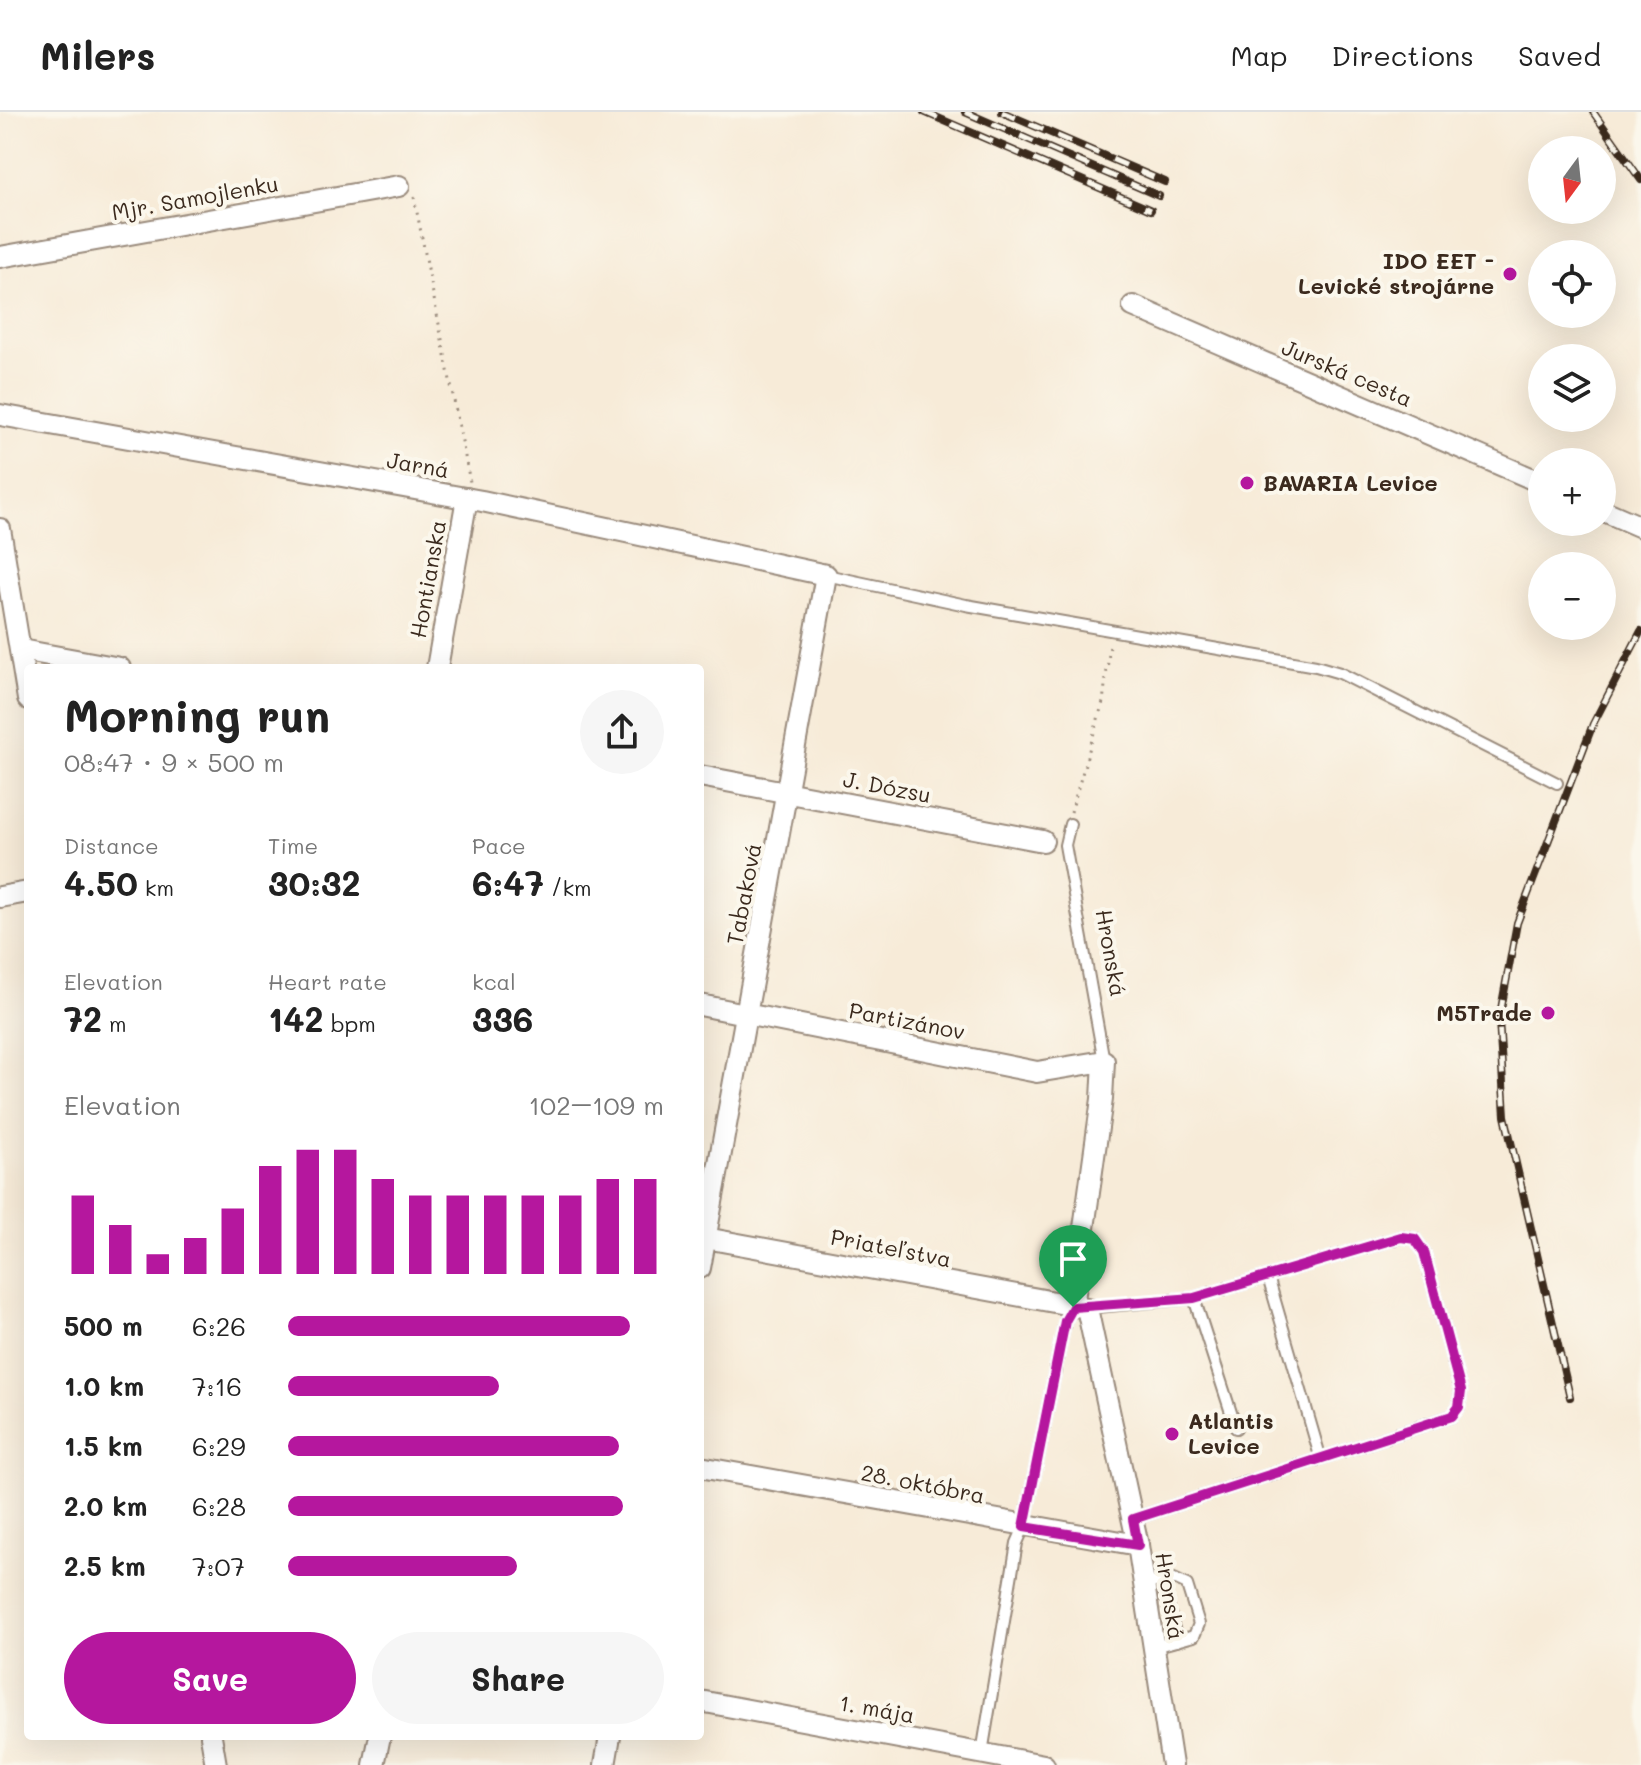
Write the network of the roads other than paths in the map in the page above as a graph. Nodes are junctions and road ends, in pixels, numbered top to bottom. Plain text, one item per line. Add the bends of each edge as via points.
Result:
1 (401, 192) road end
2 (0, 257) edge
3 (1133, 306) dead end
4 (0, 415) edge
5 (1528, 477) edge
6 (467, 498) junction
7 (1616, 516) edge
8 (1641, 527) edge
9 (0, 529) edge
10 (826, 575) junction
11 (21, 650) junction
12 (98, 664) edge
13 (438, 664) edge
14 (24, 671) edge
15 (704, 777) edge
16 (1557, 783) dead end
17 (788, 792) junction
18 (1070, 824) road end
19 (1043, 841) joint
20 (1065, 845) junction
21 (24, 893) edge
22 (0, 897) edge
23 (704, 1006) edge
24 (746, 1013) junction
25 (1104, 1061) junction
26 (704, 1233) edge
27 (704, 1238) edge
28 (1268, 1277) junction
29 (1194, 1298) junction
30 (1080, 1308) junction
31 (1236, 1428) dead end
32 (1320, 1456) junction
33 (704, 1468) edge
34 (1133, 1519) junction
35 (1024, 1527) junction
36 (1138, 1545) junction
37 (1153, 1582) junction
38 (1177, 1641) junction
39 (1154, 1647) junction
40 (704, 1702) edge
41 (212, 1740) edge
42 (379, 1740) edge
43 (609, 1740) edge
44 (982, 1753) junction
45 (216, 1765) edge
46 (374, 1765) edge
47 (605, 1765) edge
48 (1044, 1765) edge
49 (1172, 1765) edge

1 - 2 street, Mjr. Samojlenku
3 - 5 street, Jurská cesta
4 - 6 street, Jarná
6 - 10 street, Jarná
6 - 13 street, Hontianska
7 - 8 street
9 - 11 street
10 - 16 lane via 1340,673
10 - 17 street, Tabaková
11 - 12 street
11 - 14 street
15 - 17 street, J. Dózsu
17 - 19 street, J. Dózsu
17 - 24 street, Tabaková
18 - 20 lane
19 - 20 lane, J. Dózsu
20 - 25 lane, Hronská
21 - 22 street
23 - 24 street, Partizánov
24 - 25 street, Partizánov via 1037,1072
24 - 26 street, Tabaková
25 - 30 street, Hronská
27 - 30 street, Priateľstva
28 - 29 lane
28 - 32 lane
28 - 32 lane via 1401,1237 1415,1239 1424,1252 1461,1391 1459,1407 1452,1416
29 - 30 lane
29 - 31 lane
30 - 34 street, Hronská
30 - 35 lane, Hronská via 1065,1321
32 - 34 lane
33 - 35 street, 28. októbra
34 - 36 street, Hronská
35 - 36 street, 28. októbra
35 - 44 lane, Hronská
36 - 37 street, Hronská
37 - 38 lane
37 - 38 lane via 1174,1579 1187,1585 1199,1624 1194,1636
37 - 39 street, Hronská
38 - 39 lane
39 - 49 street, Hronská
40 - 44 street, 1. mája
41 - 45 street
42 - 46 street
43 - 47 street
44 - 48 street, 1. mája

